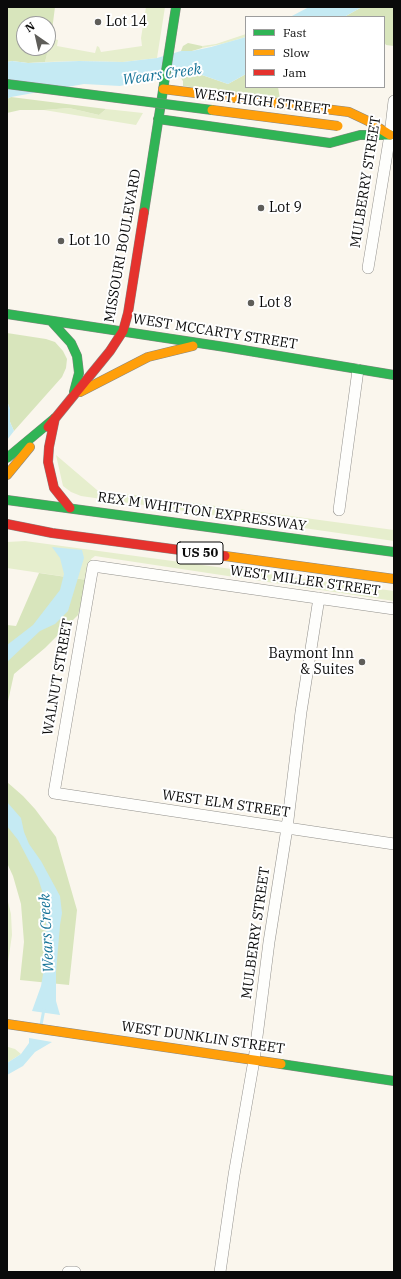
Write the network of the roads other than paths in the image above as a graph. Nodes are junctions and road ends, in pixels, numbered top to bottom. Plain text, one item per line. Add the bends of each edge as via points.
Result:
1 (176, 7) edge
2 (7, 84) edge
3 (163, 89) junction
4 (394, 101) edge
5 (158, 119) junction
6 (392, 136) edge
7 (368, 268) dead end
8 (7, 314) edge
9 (51, 321) junction
10 (123, 331) junction
11 (201, 344) junction
12 (358, 370) junction
13 (394, 375) edge
14 (74, 395) junction
15 (55, 418) junction
16 (7, 458) edge
17 (7, 475) edge
18 (7, 500) edge
19 (70, 508) junction
20 (339, 510) dead end
21 (7, 524) edge
22 (52, 532) junction
23 (14, 535) dead end
24 (394, 552) edge
25 (93, 566) joint
26 (394, 579) edge
27 (319, 598) junction
28 (394, 609) edge
29 (54, 793) joint
30 (287, 828) junction
31 (394, 844) edge
32 (7, 1024) edge
33 (254, 1060) junction
34 (394, 1081) edge
35 (220, 1272) edge

1 - 3 main road, MISSOURI BOULEVARD
2 - 6 main road, WEST HIGH STREET, bridge via 345,127
3 - 5 main road, MISSOURI BOULEVARD
3 - 6 main road via 349,112
4 - 6 street, MULBERRY STREET
5 - 6 main road via 330,143 360,135
5 - 10 main road, MISSOURI BOULEVARD via 138,256
6 - 7 street, MULBERRY STREET
8 - 9 main road, WEST MCCARTY STREET
9 - 10 main road, WEST MCCARTY STREET
9 - 14 main road via 71,344 77,356 79,373
10 - 11 main road, WEST MCCARTY STREET
10 - 14 main road, MISSOURI BOULEVARD
11 - 12 main road, WEST MCCARTY STREET
11 - 14 main road via 148,357
12 - 13 main road, WEST MCCARTY STREET
12 - 20 street
14 - 15 main road, MISSOURI BOULEVARD
15 - 16 main road
15 - 17 main road, MISSOURI BOULEVARD
15 - 19 main road via 48,462 54,488
18 - 19 main road, REX M WHITTON EXPRESSWAY / US 50
19 - 24 main road, REX M WHITTON EXPRESSWAY / US 50
21 - 22 main road, US 50
22 - 23 main road
22 - 26 main road, US 50
25 - 27 street, WEST MILLER STREET
25 - 29 street, WALNUT STREET
27 - 28 street, WEST MILLER STREET
27 - 30 street, MULBERRY STREET via 301,712
29 - 30 street, WEST ELM STREET
30 - 31 street, WEST ELM STREET
30 - 33 street, MULBERRY STREET
32 - 33 main road, WEST DUNKLIN STREET
33 - 34 main road, WEST DUNKLIN STREET
33 - 35 street, MULBERRY STREET

